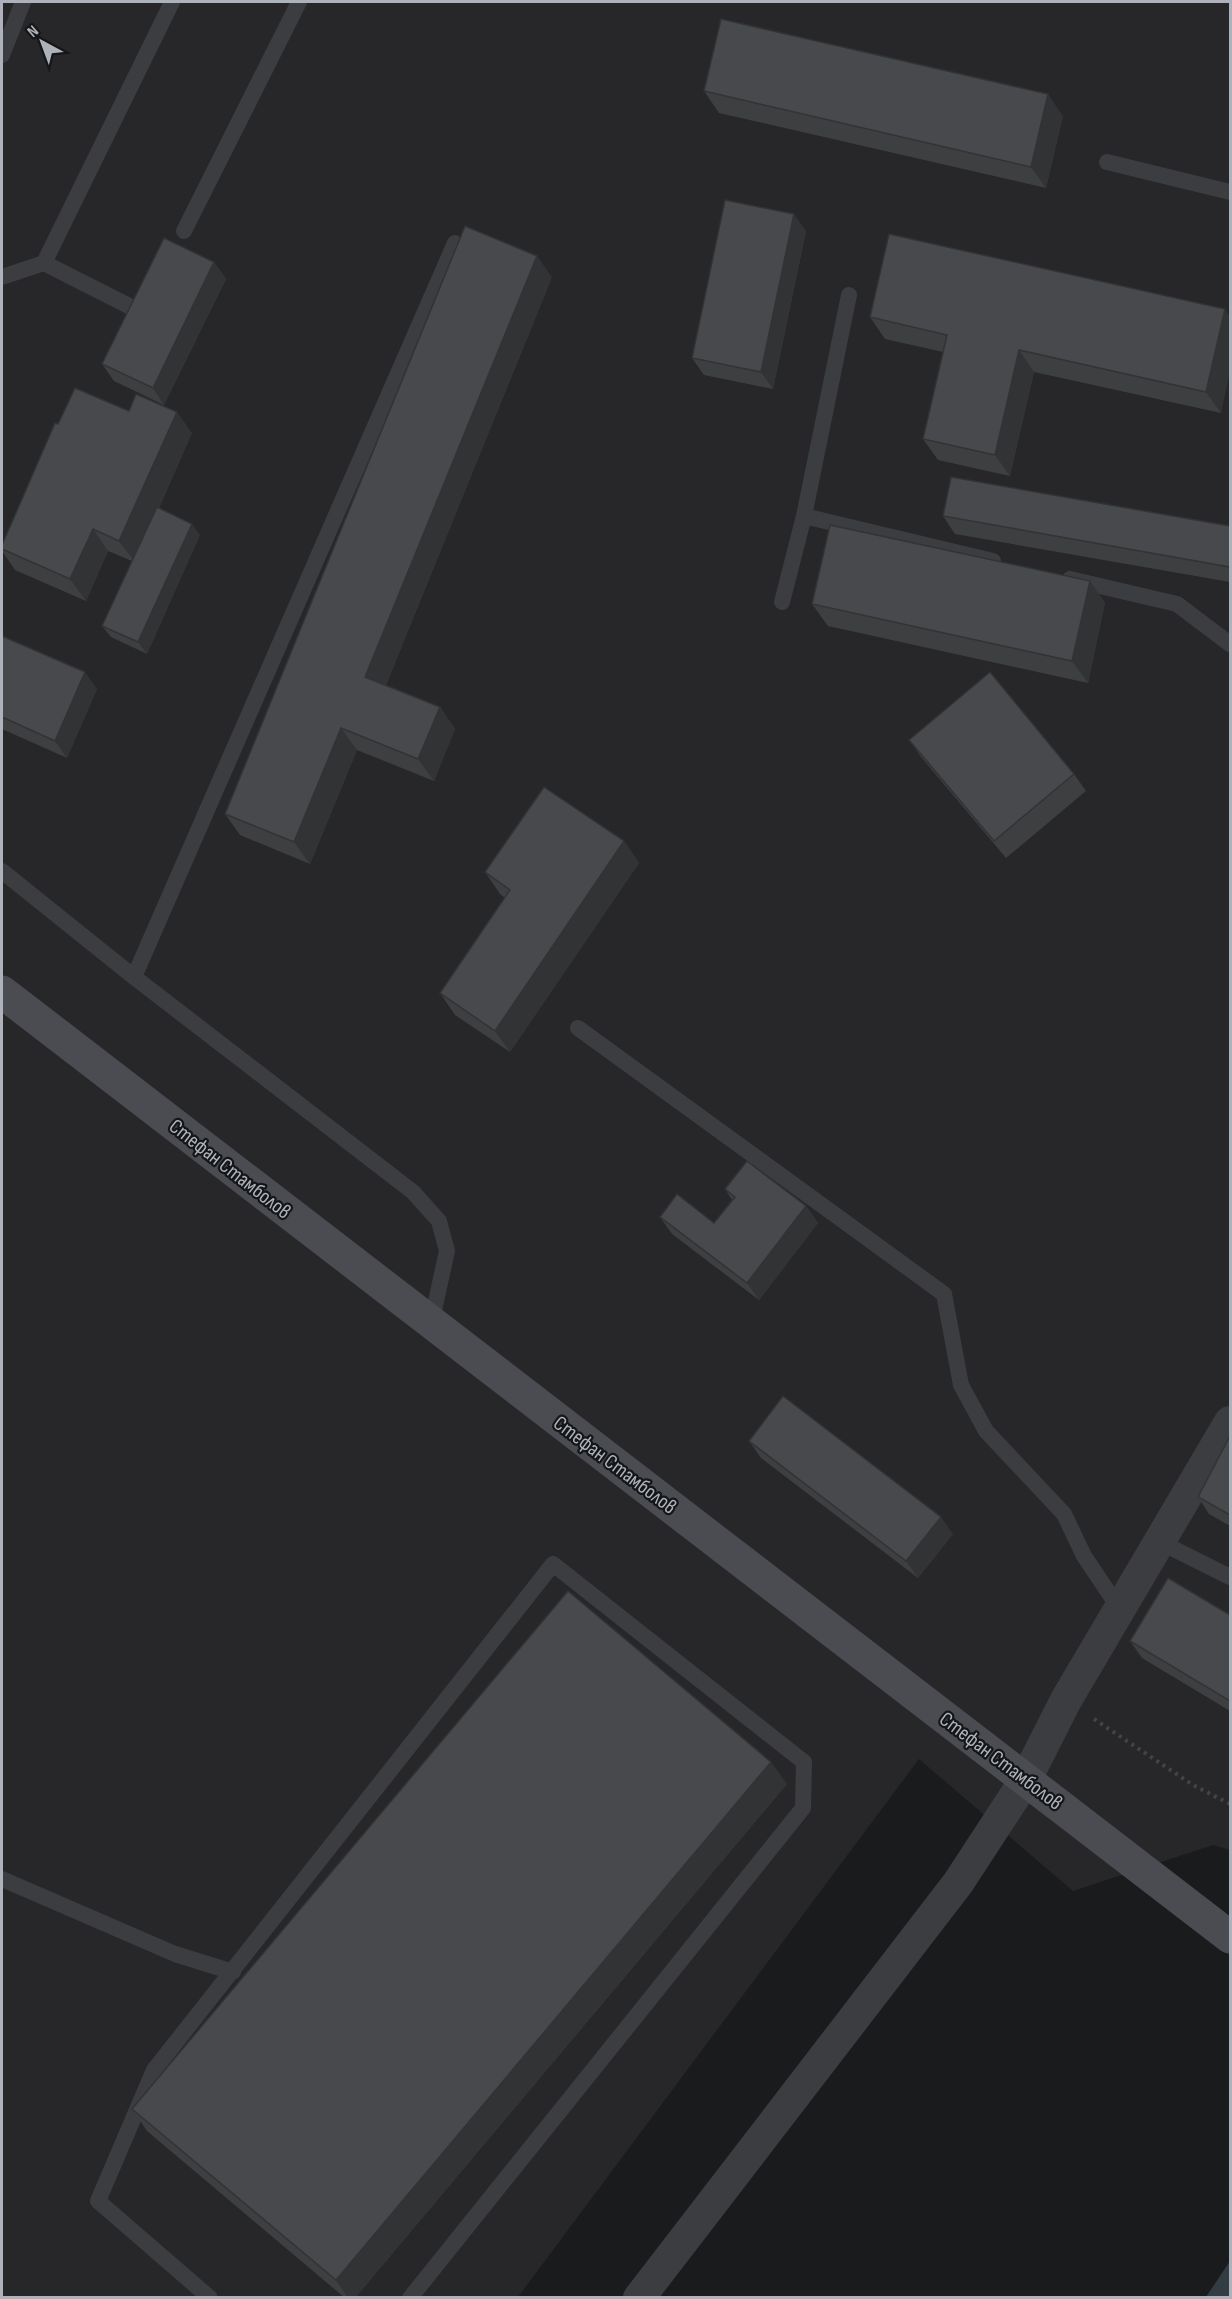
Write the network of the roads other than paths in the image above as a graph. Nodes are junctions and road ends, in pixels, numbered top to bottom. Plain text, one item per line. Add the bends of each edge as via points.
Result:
1 (23, 2) edge
2 (172, 2) edge
3 (299, 2) edge
4 (2, 55) edge
5 (1107, 162) dead end
6 (1230, 192) edge
7 (184, 231) dead end
8 (455, 243) edge
9 (45, 263) junction
10 (2, 277) edge
11 (849, 295) dead end
12 (129, 306) edge
13 (804, 516) junction
14 (1014, 566) edge
15 (1049, 574) edge
16 (782, 602) dead end
17 (1230, 644) edge
18 (2, 871) edge
19 (134, 977) junction
20 (2, 992) edge
21 (578, 1028) dead end
22 (431, 1324) junction
23 (1230, 1422) edge
24 (1160, 1542) junction
25 (1230, 1577) edge
26 (1119, 1608) junction
27 (1026, 1779) junction
28 (2, 1879) edge
29 (1229, 1936) edge
30 (234, 1972) junction
31 (210, 2298) edge
32 (410, 2298) edge
33 (639, 2298) edge

1 - 4 lane
2 - 9 lane
3 - 7 lane
5 - 6 lane
8 - 19 lane
9 - 10 lane
9 - 12 lane
11 - 13 lane
13 - 14 lane
13 - 16 lane
15 - 17 lane via 1177,604
18 - 19 lane
19 - 22 lane via 413,1192 439,1221 447,1251
20 - 22 street, Стефан Стамболов
21 - 26 lane via 944,1294 961,1385 981,1422 1064,1514 1084,1556
22 - 27 street, Стефан Стамболов
23 - 24 street
24 - 25 lane
24 - 26 street
26 - 27 street
27 - 29 street, Стефан Стамболов
27 - 33 street via 958,1883
28 - 30 lane via 175,1954
30 - 31 lane via 154,2070 98,2201
30 - 32 lane via 553,1564 804,1762 803,1808

